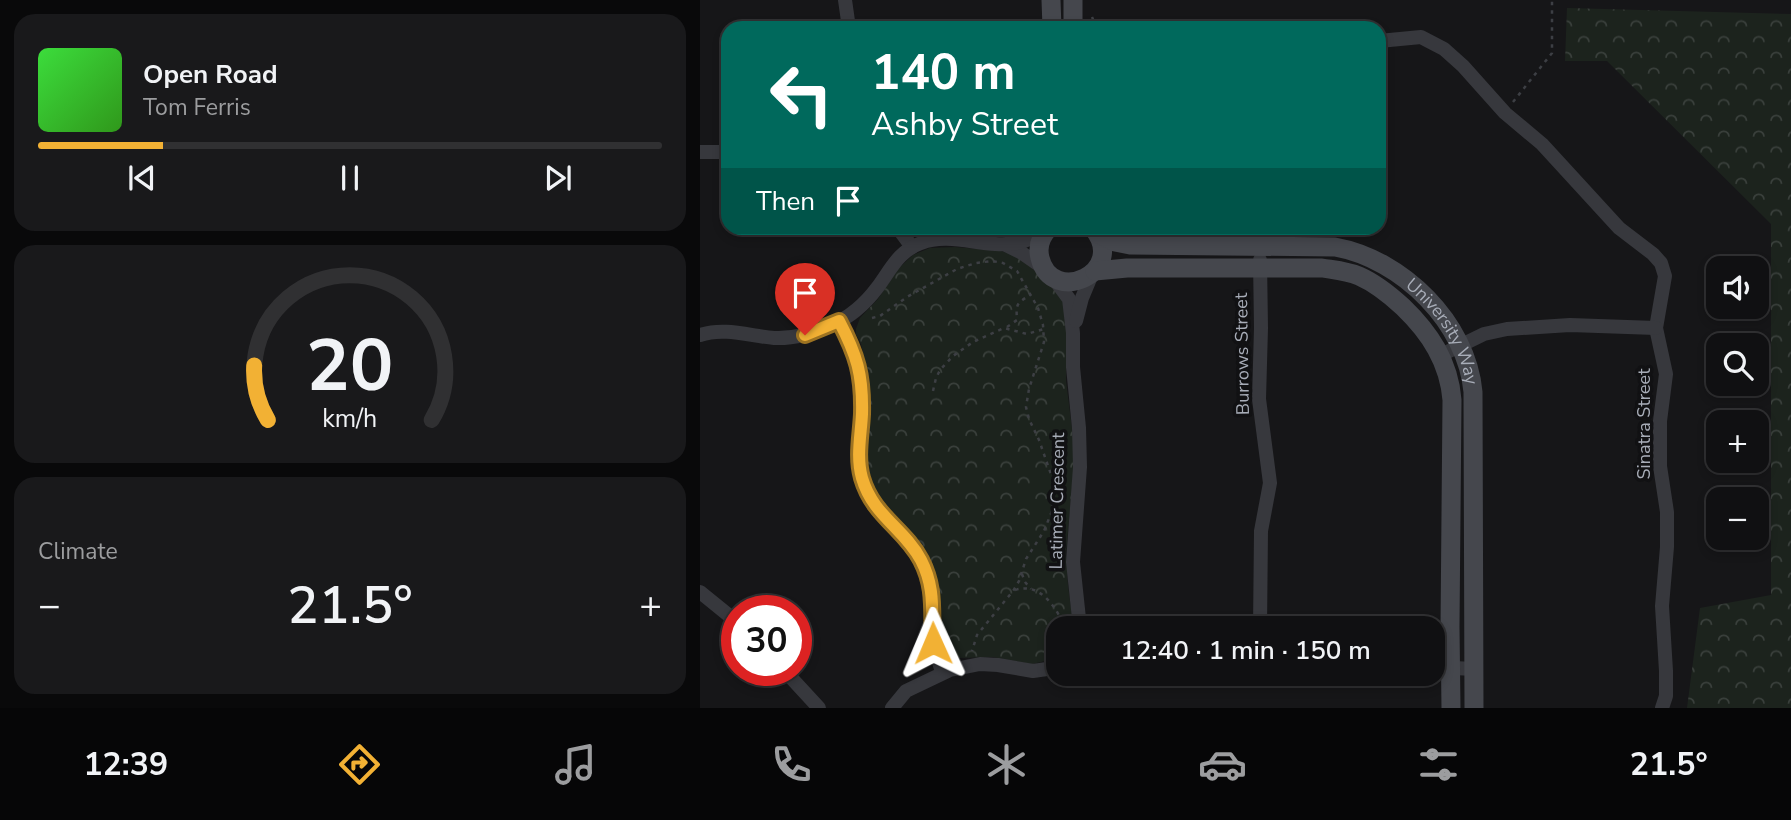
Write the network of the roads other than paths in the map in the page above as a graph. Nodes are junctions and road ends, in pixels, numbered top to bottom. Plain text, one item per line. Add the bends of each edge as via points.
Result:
1 (845, 0) edge
2 (1051, 0) edge
3 (1073, 0) edge
4 (848, 21) edge
5 (1052, 21) edge
6 (1073, 21) edge
7 (1386, 40) edge
8 (700, 152) edge
9 (721, 152) edge
10 (903, 235) edge
11 (1036, 235) edge
12 (1044, 235) edge
13 (1097, 235) edge
14 (1102, 235) edge
15 (1005, 245) junction
16 (912, 247) junction
17 (1261, 247) junction
18 (1260, 269) junction
19 (1048, 272) junction
20 (1093, 272) junction
21 (839, 321) junction
22 (1656, 328) junction
23 (1073, 333) junction
24 (700, 335) edge
25 (1461, 346) junction
26 (1441, 355) junction
27 (700, 592) edge
28 (721, 609) edge
29 (1079, 616) edge
30 (1260, 616) edge
31 (1444, 616) edge
32 (1046, 668) edge
33 (1445, 668) edge
34 (1474, 669) junction
35 (942, 672) junction
36 (1445, 681) edge
37 (799, 686) edge
38 (819, 708) edge
39 (892, 708) edge
40 (1451, 708) edge
41 (1474, 708) edge
42 (1662, 708) edge

1 - 4 street
2 - 5 street
3 - 6 street
7 - 22 street, Sinatra Street via 1421,37 1444,49 1542,144 1619,228 1653,254 1665,276
8 - 9 street
10 - 16 street
11 - 15 street
12 - 19 street via 1039,247
13 - 20 street via 1102,253
14 - 17 street, University Way via 1130,245
15 - 16 street via 938,240
15 - 19 street
16 - 21 street via 894,262 872,295
17 - 18 street, Burrows Street
17 - 25 street, University Way via 1335,247 1377,260 1410,282
18 - 20 street, University Way
18 - 26 street, University Way via 1322,268 1358,275 1412,315
18 - 30 street, Burrows Street via 1259,399 1270,483 1261,531
19 - 20 street, University Way via 1074,282
19 - 23 street, Latimer Crescent via 1069,299
20 - 23 street, Latimer Crescent
21 - 24 street via 792,337 717,331
21 - 35 street via 859,371 862,478 874,504 915,551 928,575 933,643
22 - 25 street via 1570,325 1507,329
22 - 42 street, Sinatra Street via 1666,374 1660,421 1667,524 1662,606 1666,696
23 - 29 street, Latimer Crescent via 1080,443 1073,562
25 - 26 street
25 - 34 street, University Way via 1473,392
26 - 31 street, University Way via 1452,400
27 - 28 street
32 - 35 street via 1033,671 980,664
33 - 34 street
34 - 41 street, University Way
35 - 39 street via 906,691
36 - 40 street, University Way
37 - 38 street

